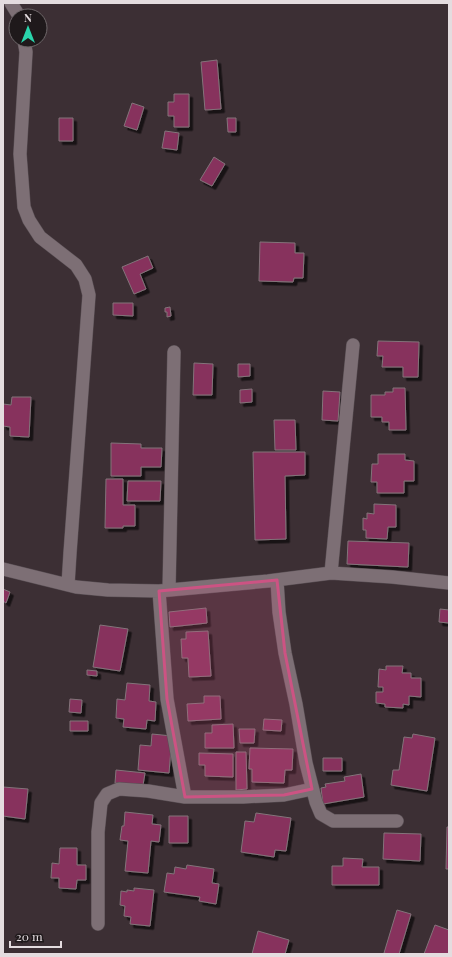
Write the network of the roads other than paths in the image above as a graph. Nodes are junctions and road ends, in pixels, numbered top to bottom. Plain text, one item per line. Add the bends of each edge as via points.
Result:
1 (25, 48) edge
2 (353, 345) dead end
3 (174, 352) dead end
4 (3, 569) edge
5 (331, 573) junction
6 (277, 580) junction
7 (449, 583) edge
8 (68, 585) junction
9 (164, 590) junction
10 (312, 790) junction
11 (185, 797) junction
12 (397, 821) dead end
13 (98, 924) dead end

1 - 8 street via 20,154 24,207 40,237 76,265 85,279 89,295
2 - 5 street
3 - 9 street
4 - 8 street
5 - 6 street
5 - 7 street via 392,576
6 - 9 street
6 - 10 street via 285,652
8 - 9 street via 108,590
9 - 11 street via 167,700
10 - 11 street via 284,795
10 - 12 street via 321,814 333,821
11 - 13 street via 119,789 107,794 101,804 98,832

